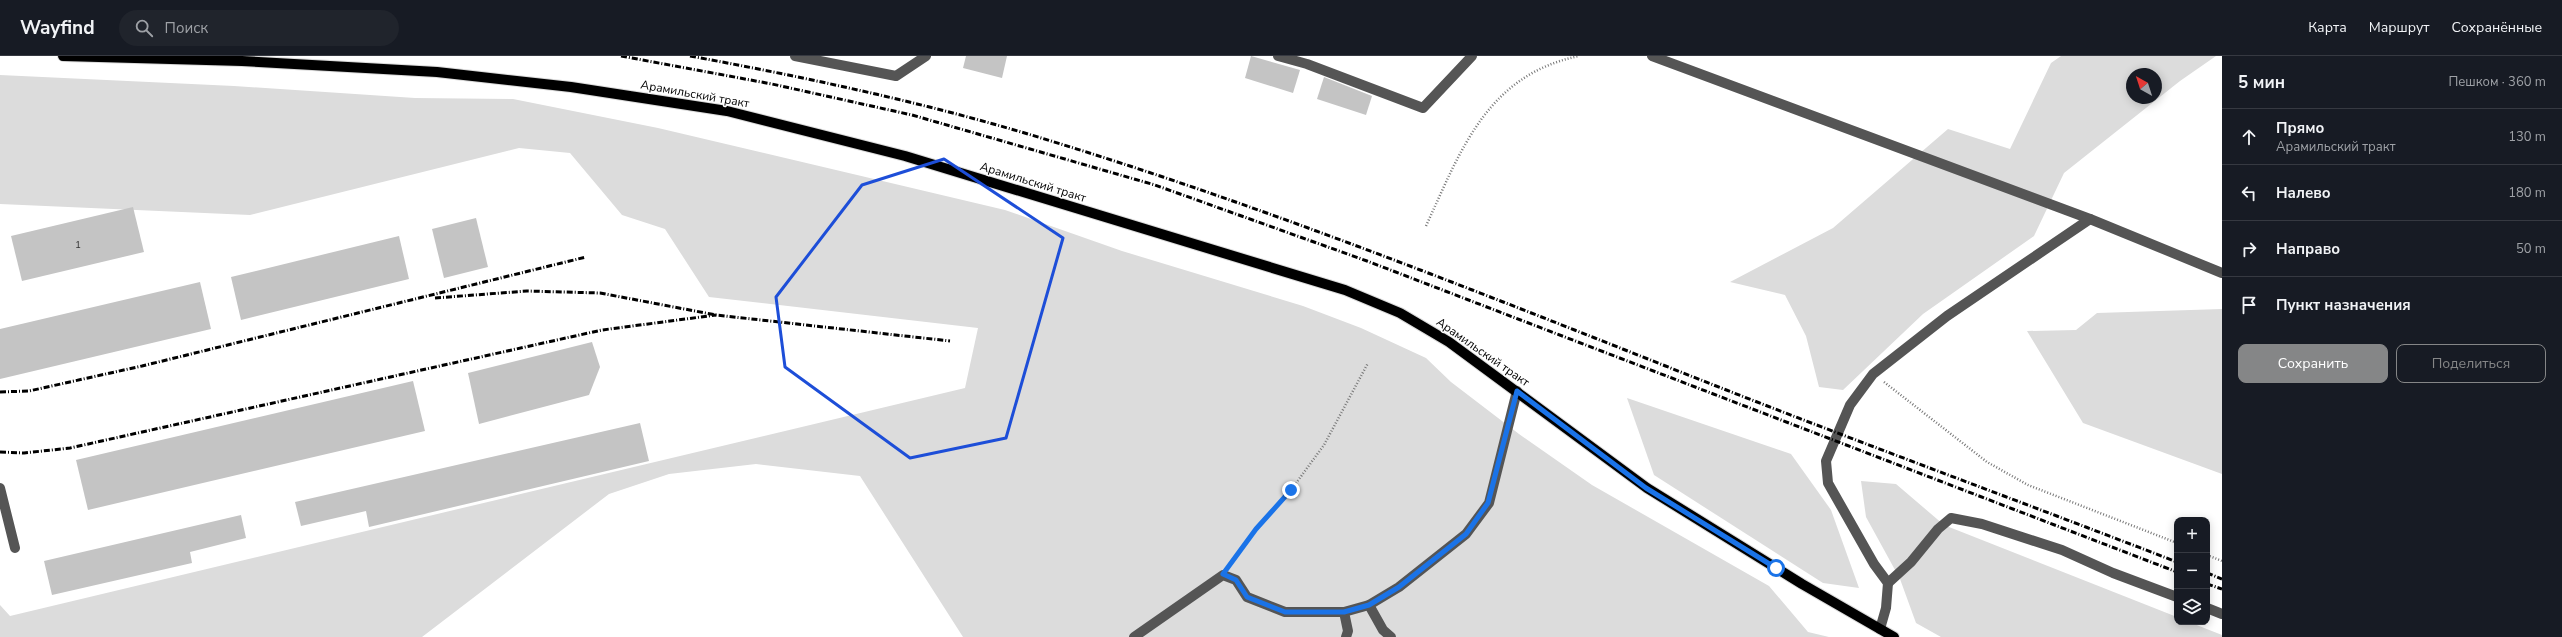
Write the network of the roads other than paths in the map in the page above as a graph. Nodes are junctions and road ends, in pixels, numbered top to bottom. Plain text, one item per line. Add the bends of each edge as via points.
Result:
1 (62, 56) edge
2 (795, 56) edge
3 (926, 56) edge
4 (1278, 56) edge
5 (1472, 56) edge
6 (1652, 56) edge
7 (2090, 219) junction
8 (2222, 273) edge
9 (1517, 391) junction
10 (0, 488) edge
11 (15, 548) dead end
12 (1888, 583) junction
13 (2174, 596) edge
14 (1369, 605) junction
15 (2210, 609) edge
16 (1344, 612) junction
17 (2222, 614) edge
18 (1880, 629) junction
19 (1134, 637) edge
20 (1346, 637) edge
21 (1390, 637) edge
22 (1894, 637) edge

1 - 9 main road, Арамильский тракт via 242,61 437,72 571,87 727,111 905,156 1345,290 1400,313 1449,342
2 - 3 street via 896,76
4 - 5 street via 1307,64 1423,108
6 - 7 street
7 - 8 street
7 - 12 street via 1947,316 1873,374 1850,405 1826,461 1828,483 1874,564
9 - 14 street via 1488,503 1466,534 1399,587
9 - 18 main road, Арамильский тракт via 1646,488
10 - 11 street
12 - 13 street via 1951,518 1982,524 2062,550
12 - 18 street via 1886,608
14 - 16 street
14 - 21 street via 1383,630
15 - 17 street
16 - 19 street via 1285,612 1247,597 1236,580 1223,574
16 - 20 street via 1348,631
18 - 22 main road, Арамильский тракт

